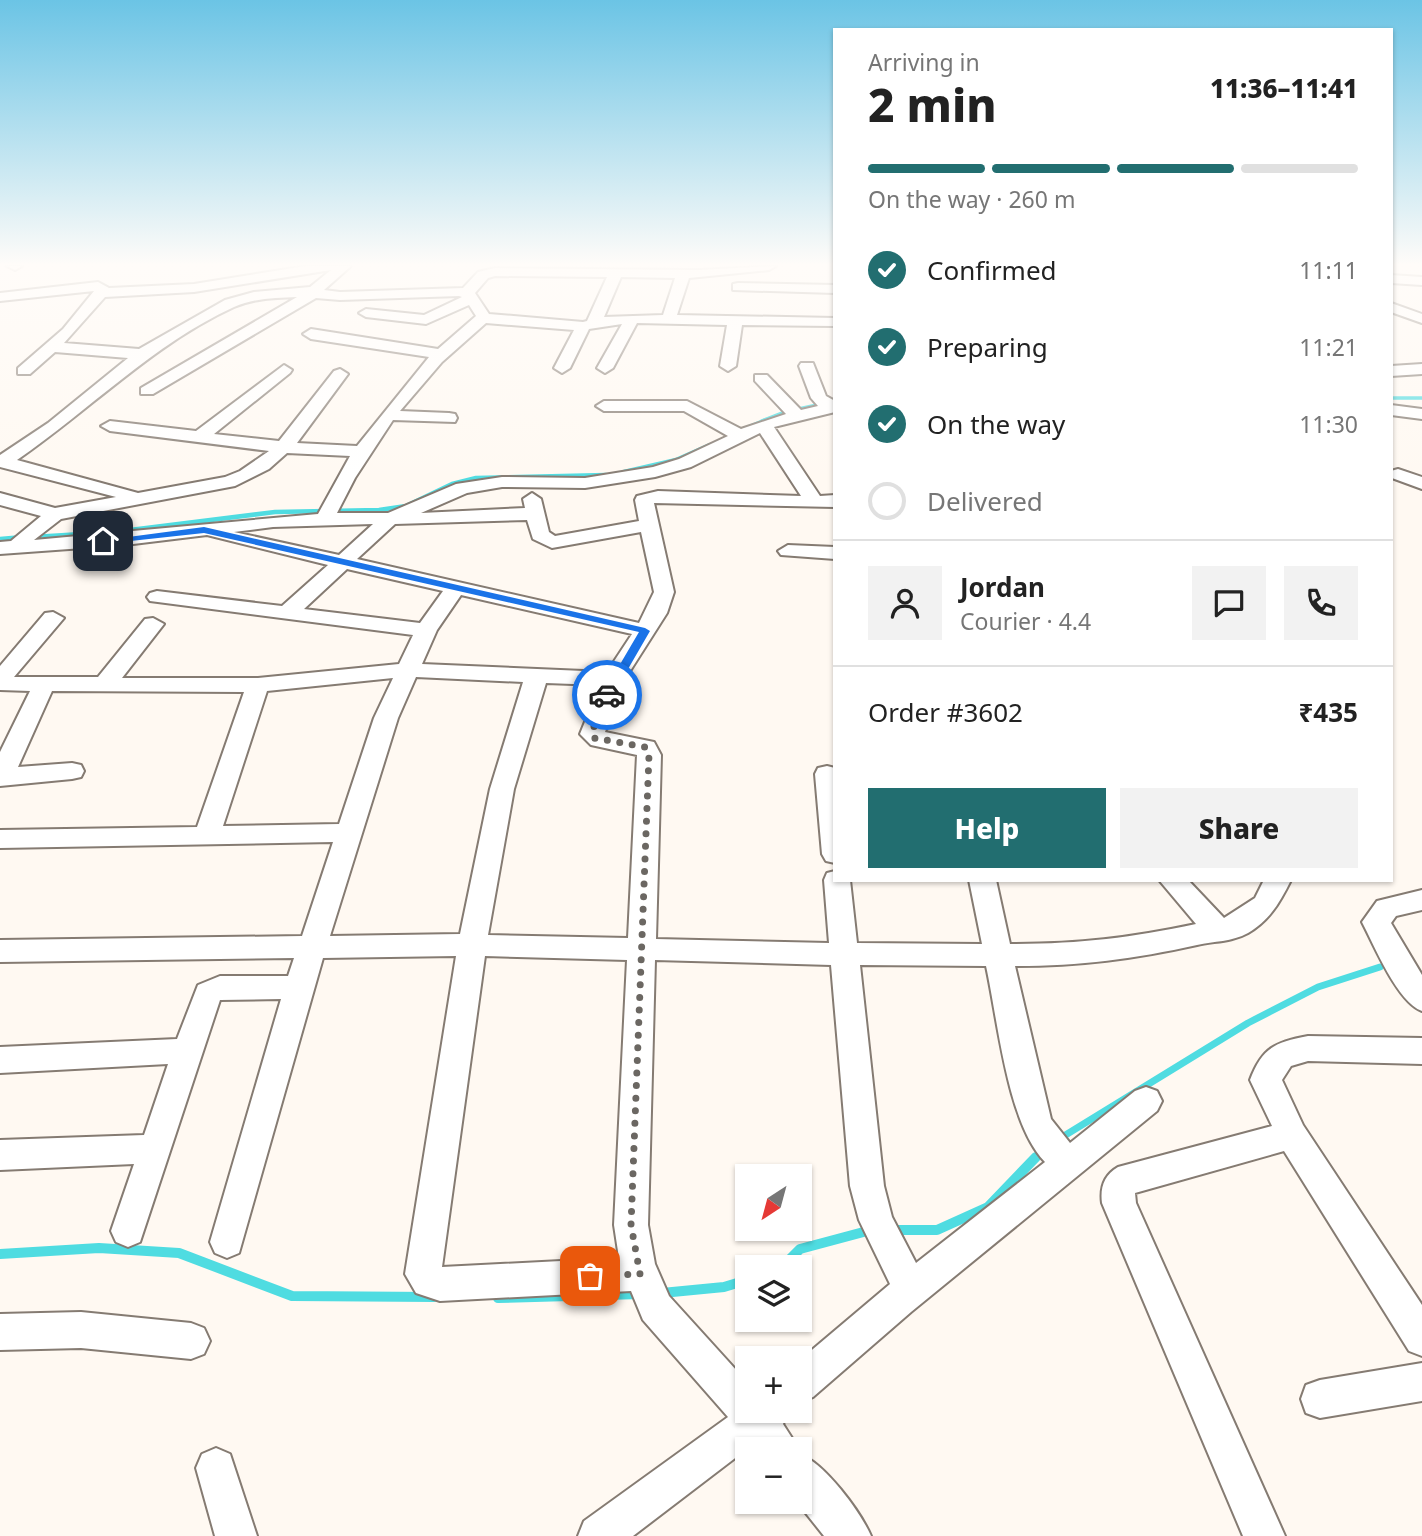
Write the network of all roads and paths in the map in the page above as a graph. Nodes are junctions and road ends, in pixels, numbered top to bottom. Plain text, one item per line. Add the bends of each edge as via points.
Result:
1 (62, 338) edge
2 (171, 338) edge
3 (237, 338) edge
4 (336, 338) edge
5 (460, 338) edge
6 (580, 338) edge
7 (622, 338) edge
8 (732, 338) edge
9 (52, 347) junction
10 (142, 354) junction
11 (441, 354) junction
12 (728, 366) dead end
13 (807, 366) dead end
14 (562, 368) dead end
15 (605, 368) dead end
16 (1422, 369) edge
17 (284, 370) dead end
18 (24, 371) dead end
19 (1393, 371) edge
20 (340, 374) dead end
21 (761, 378) dead end
22 (147, 391) dead end
23 (828, 405) edge
24 (604, 406) dead end
25 (1393, 410) edge
26 (794, 411) junction
27 (1422, 414) edge
28 (389, 415) junction
29 (449, 418) dead end
30 (763, 425) junction
31 (110, 426) dead end
32 (735, 433) junction
33 (198, 438) junction
34 (282, 447) junction
35 (364, 452) junction
36 (1, 461) edge
37 (1398, 474) dead end
38 (633, 477) junction
39 (524, 482) junction
40 (1422, 484) edge
41 (137, 497) junction
42 (0, 499) edge
43 (824, 501) edge
44 (328, 513) junction
45 (537, 513) junction
46 (646, 513) junction
47 (55, 514) junction
48 (390, 519) junction
49 (204, 530) junction
50 (17, 543) edge
51 (788, 551) dead end
52 (833, 553) edge
53 (342, 564) junction
54 (456, 588) junction
55 (157, 597) dead end
56 (288, 613) junction
57 (53, 618) dead end
58 (153, 624) dead end
59 (426, 630) junction
60 (645, 631) junction
61 (408, 670) junction
62 (537, 674) junction
63 (614, 679) junction
64 (0, 680) edge
65 (258, 685) junction
66 (103, 686) junction
67 (43, 687) junction
68 (72, 771) dead end
69 (827, 774) dead end
70 (0, 777) edge
71 (348, 833) junction
72 (833, 834) edge
73 (207, 836) junction
74 (0, 839) edge
75 (837, 882) edge
76 (982, 882) edge
77 (1174, 882) edge
78 (1277, 882) edge
79 (1422, 900) edge
80 (1220, 932) junction
81 (472, 945) junction
82 (312, 947) junction
83 (0, 951) edge
84 (643, 951) junction
85 (845, 954) junction
86 (1000, 954) junction
87 (299, 988) junction
88 (1422, 999) edge
89 (186, 1051) junction
90 (1422, 1051) edge
91 (0, 1060) edge
92 (1146, 1101) dead end
93 (1292, 1135) junction
94 (154, 1149) junction
95 (1058, 1153) junction
96 (0, 1155) edge
97 (128, 1231) dead end
98 (227, 1242) dead end
99 (647, 1288) junction
100 (911, 1290) junction
101 (0, 1332) edge
102 (1422, 1338) edge
103 (191, 1341) dead end
104 (812, 1374) edge
105 (1422, 1382) edge
106 (735, 1391) edge
107 (1320, 1399) dead end
108 (756, 1423) edge
109 (216, 1468) dead end
110 (812, 1489) edge
111 (236, 1536) edge
112 (599, 1536) edge
113 (850, 1536) edge
114 (1264, 1536) edge

1 - 9 street
2 - 10 street
3 - 22 street
4 - 11 street
5 - 11 street
6 - 14 street
7 - 15 street
8 - 12 street
9 - 10 street
9 - 18 street
10 - 36 street via 54,427
11 - 28 street
13 - 23 street
16 - 19 street
17 - 33 street
20 - 34 street
21 - 26 street
23 - 26 street
24 - 32 street via 687,406
25 - 27 street
26 - 30 street
28 - 29 street
28 - 35 street
30 - 32 street
30 - 43 street
31 - 33 street
32 - 38 street via 685,463
33 - 34 street
34 - 35 street
34 - 41 street via 264,466 239,480
35 - 44 street
36 - 41 street
37 - 40 street
38 - 39 street via 584,483
38 - 46 street
39 - 45 street
39 - 48 street via 474,485
41 - 47 street
42 - 47 street
43 - 46 street via 657,497
44 - 48 street
44 - 49 street
45 - 46 street via 540,535 552,542
45 - 48 street
46 - 60 street via 664,592
47 - 50 street
48 - 53 street
49 - 50 street
49 - 53 street
51 - 52 street
53 - 54 street
53 - 56 street
54 - 59 street
54 - 60 street
55 - 56 street
56 - 59 street
57 - 64 street
58 - 66 street
59 - 61 street
60 - 63 street
61 - 62 street
61 - 65 street
61 - 71 street via 386,718
62 - 63 street
62 - 81 street via 502,789
63 - 84 street via 592,734 599,740 645,747 649,755
64 - 67 street
65 - 66 street
65 - 73 street
66 - 67 street
67 - 70 street
68 - 70 street
69 - 72 street
71 - 73 street
71 - 82 street
73 - 74 street
75 - 85 street
76 - 86 street
77 - 80 street
78 - 80 street via 1257,914
79 - 88 street via 1387,908 1376,922
80 - 86 street via 1101,953
81 - 82 street
81 - 84 street
81 - 99 street via 423,1274 440,1284
82 - 83 street
82 - 87 street
84 - 85 street
84 - 99 street via 631,1225
85 - 86 street
85 - 100 street via 867,1186 881,1231
86 - 95 street via 1035,1121
87 - 89 street via 213,990 204,999
87 - 98 street
89 - 91 street
89 - 94 street
90 - 93 street via 1316,1047 1290,1053 1268,1071 1266,1080
92 - 95 street
93 - 102 street
93 - 114 street via 1130,1178 1117,1189 1119,1203
94 - 96 street
94 - 97 street
95 - 100 street
99 - 106 street
100 - 104 street
101 - 103 street via 81,1330
105 - 107 street
108 - 112 street
109 - 111 street
110 - 113 street

